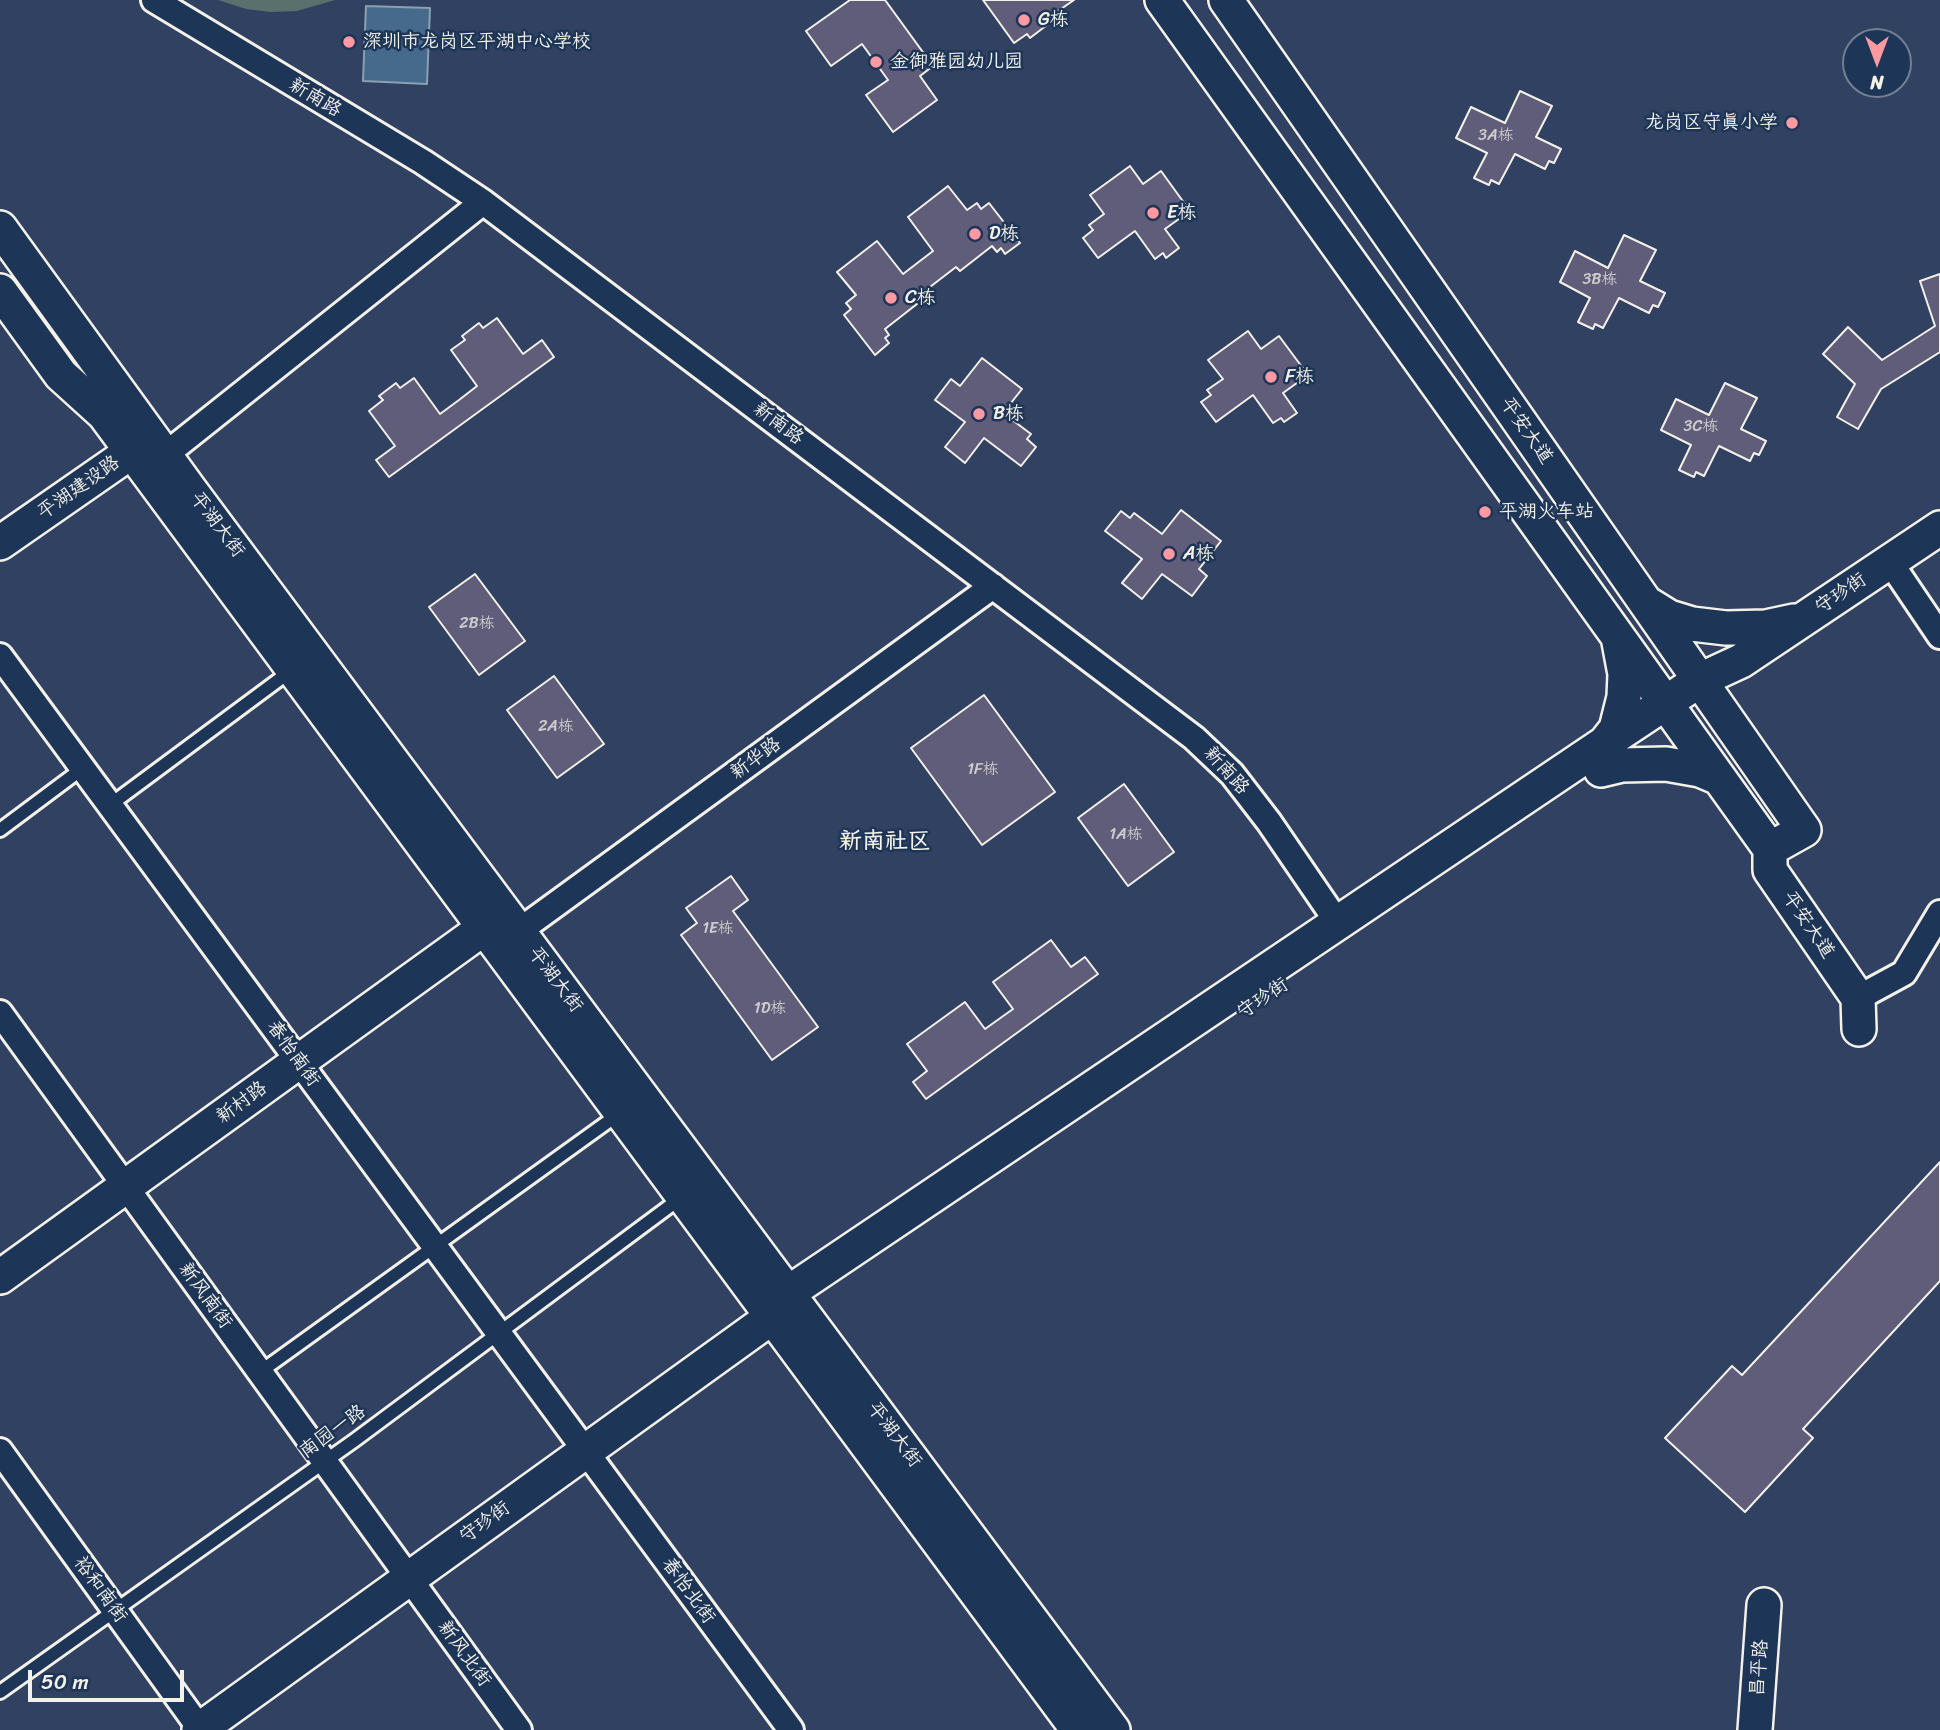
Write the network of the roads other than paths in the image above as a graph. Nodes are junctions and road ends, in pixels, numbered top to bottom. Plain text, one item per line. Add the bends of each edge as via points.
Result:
1 (154, 0) edge
2 (1162, 0) edge
3 (1226, 0) edge
4 (483, 202) junction
5 (0, 228) edge
6 (0, 291) edge
7 (131, 452) junction
8 (165, 455) junction
9 (1940, 528) edge
10 (0, 543) edge
11 (1890, 562) junction
12 (993, 586) junction
13 (1646, 603) junction
14 (1804, 619) junction
15 (1618, 636) junction
16 (1940, 636) edge
17 (0, 656) edge
18 (293, 670) junction
19 (1706, 688) junction
20 (1671, 711) junction
21 (1603, 756) junction
22 (83, 768) junction
23 (1719, 778) junction
24 (110, 806) junction
25 (0, 830) edge
26 (1770, 849) junction
27 (1940, 913) edge
28 (1338, 923) junction
29 (484, 928) junction
30 (519, 931) junction
31 (0, 1013) edge
32 (1858, 1013) joint
33 (299, 1062) junction
34 (621, 1113) junction
35 (126, 1187) junction
36 (682, 1196) junction
37 (435, 1246) junction
38 (0, 1277) edge
39 (787, 1307) junction
40 (499, 1333) junction
41 (260, 1371) junction
42 (0, 1451) edge
43 (585, 1451) junction
44 (325, 1462) junction
45 (409, 1578) junction
46 (1764, 1605) dead end
47 (115, 1611) junction
48 (0, 1692) edge
49 (200, 1730) edge
50 (519, 1730) edge
51 (791, 1730) edge
52 (1077, 1730) edge
53 (1113, 1730) edge
54 (1755, 1730) edge

1 - 4 street, 新南路
2 - 15 street, 平安大道
3 - 13 street, 平安大道
4 - 8 street
4 - 12 street, 新南路
5 - 8 street, 平湖大街
6 - 7 street, 平湖大街 via 61,376 104,414
7 - 8 street, 平湖建设路
7 - 10 street, 平湖建设路
7 - 18 street, 平湖大街
8 - 30 street, 平湖大街
9 - 11 street, 守珍街
11 - 14 street, 守珍街
11 - 16 street
12 - 28 street, 新南路 via 1194,738 1232,774
12 - 30 street, 新华路
13 - 14 street via 1669,617 1726,628 1766,627
13 - 19 street, 平安大道
14 - 19 street, 守珍街
15 - 20 street, 平安大道
15 - 21 street via 1624,697
17 - 22 street, 春怡南街
18 - 24 lane
18 - 29 street, 平湖大街
19 - 20 street, 守珍街
19 - 26 street, 平安大道 via 1804,830
20 - 21 street, 守珍街
20 - 23 street, 平安大道
21 - 23 street via 1622,765 1666,764
21 - 28 street, 守珍街
21 - 39 street, 守珍街
22 - 24 street, 春怡南街
22 - 25 lane
23 - 26 street, 平安大道
24 - 33 street, 春怡南街
26 - 32 street, 平安大道 via 1770,870
27 - 32 street via 1904,972
28 - 39 street, 守珍街
29 - 33 street, 新村路
29 - 34 street, 平湖大街
30 - 39 street, 平湖大街
31 - 35 street, 新风南街
33 - 35 street, 新村路
33 - 37 street, 春怡南街
34 - 36 street, 平湖大街
34 - 37 lane
35 - 38 street, 新村路
35 - 41 street, 新风南街
36 - 39 street, 平湖大街
36 - 40 lane, 南园一路
37 - 40 street, 春怡南街
37 - 41 lane
39 - 43 street, 守珍街
39 - 52 street, 平湖大街
39 - 53 street, 平湖大街
40 - 43 street, 春怡南街
40 - 44 lane, 南园一路
41 - 44 street, 新风南街
42 - 47 street, 裕和南街
43 - 45 street, 守珍街
43 - 51 street, 春怡北街
44 - 45 street, 新风南街
44 - 47 lane, 南园一路
45 - 49 street, 守珍街
45 - 50 street, 新风北街
46 - 54 street, 昌平路
47 - 48 lane, 南园一路
47 - 49 street, 裕和南街

